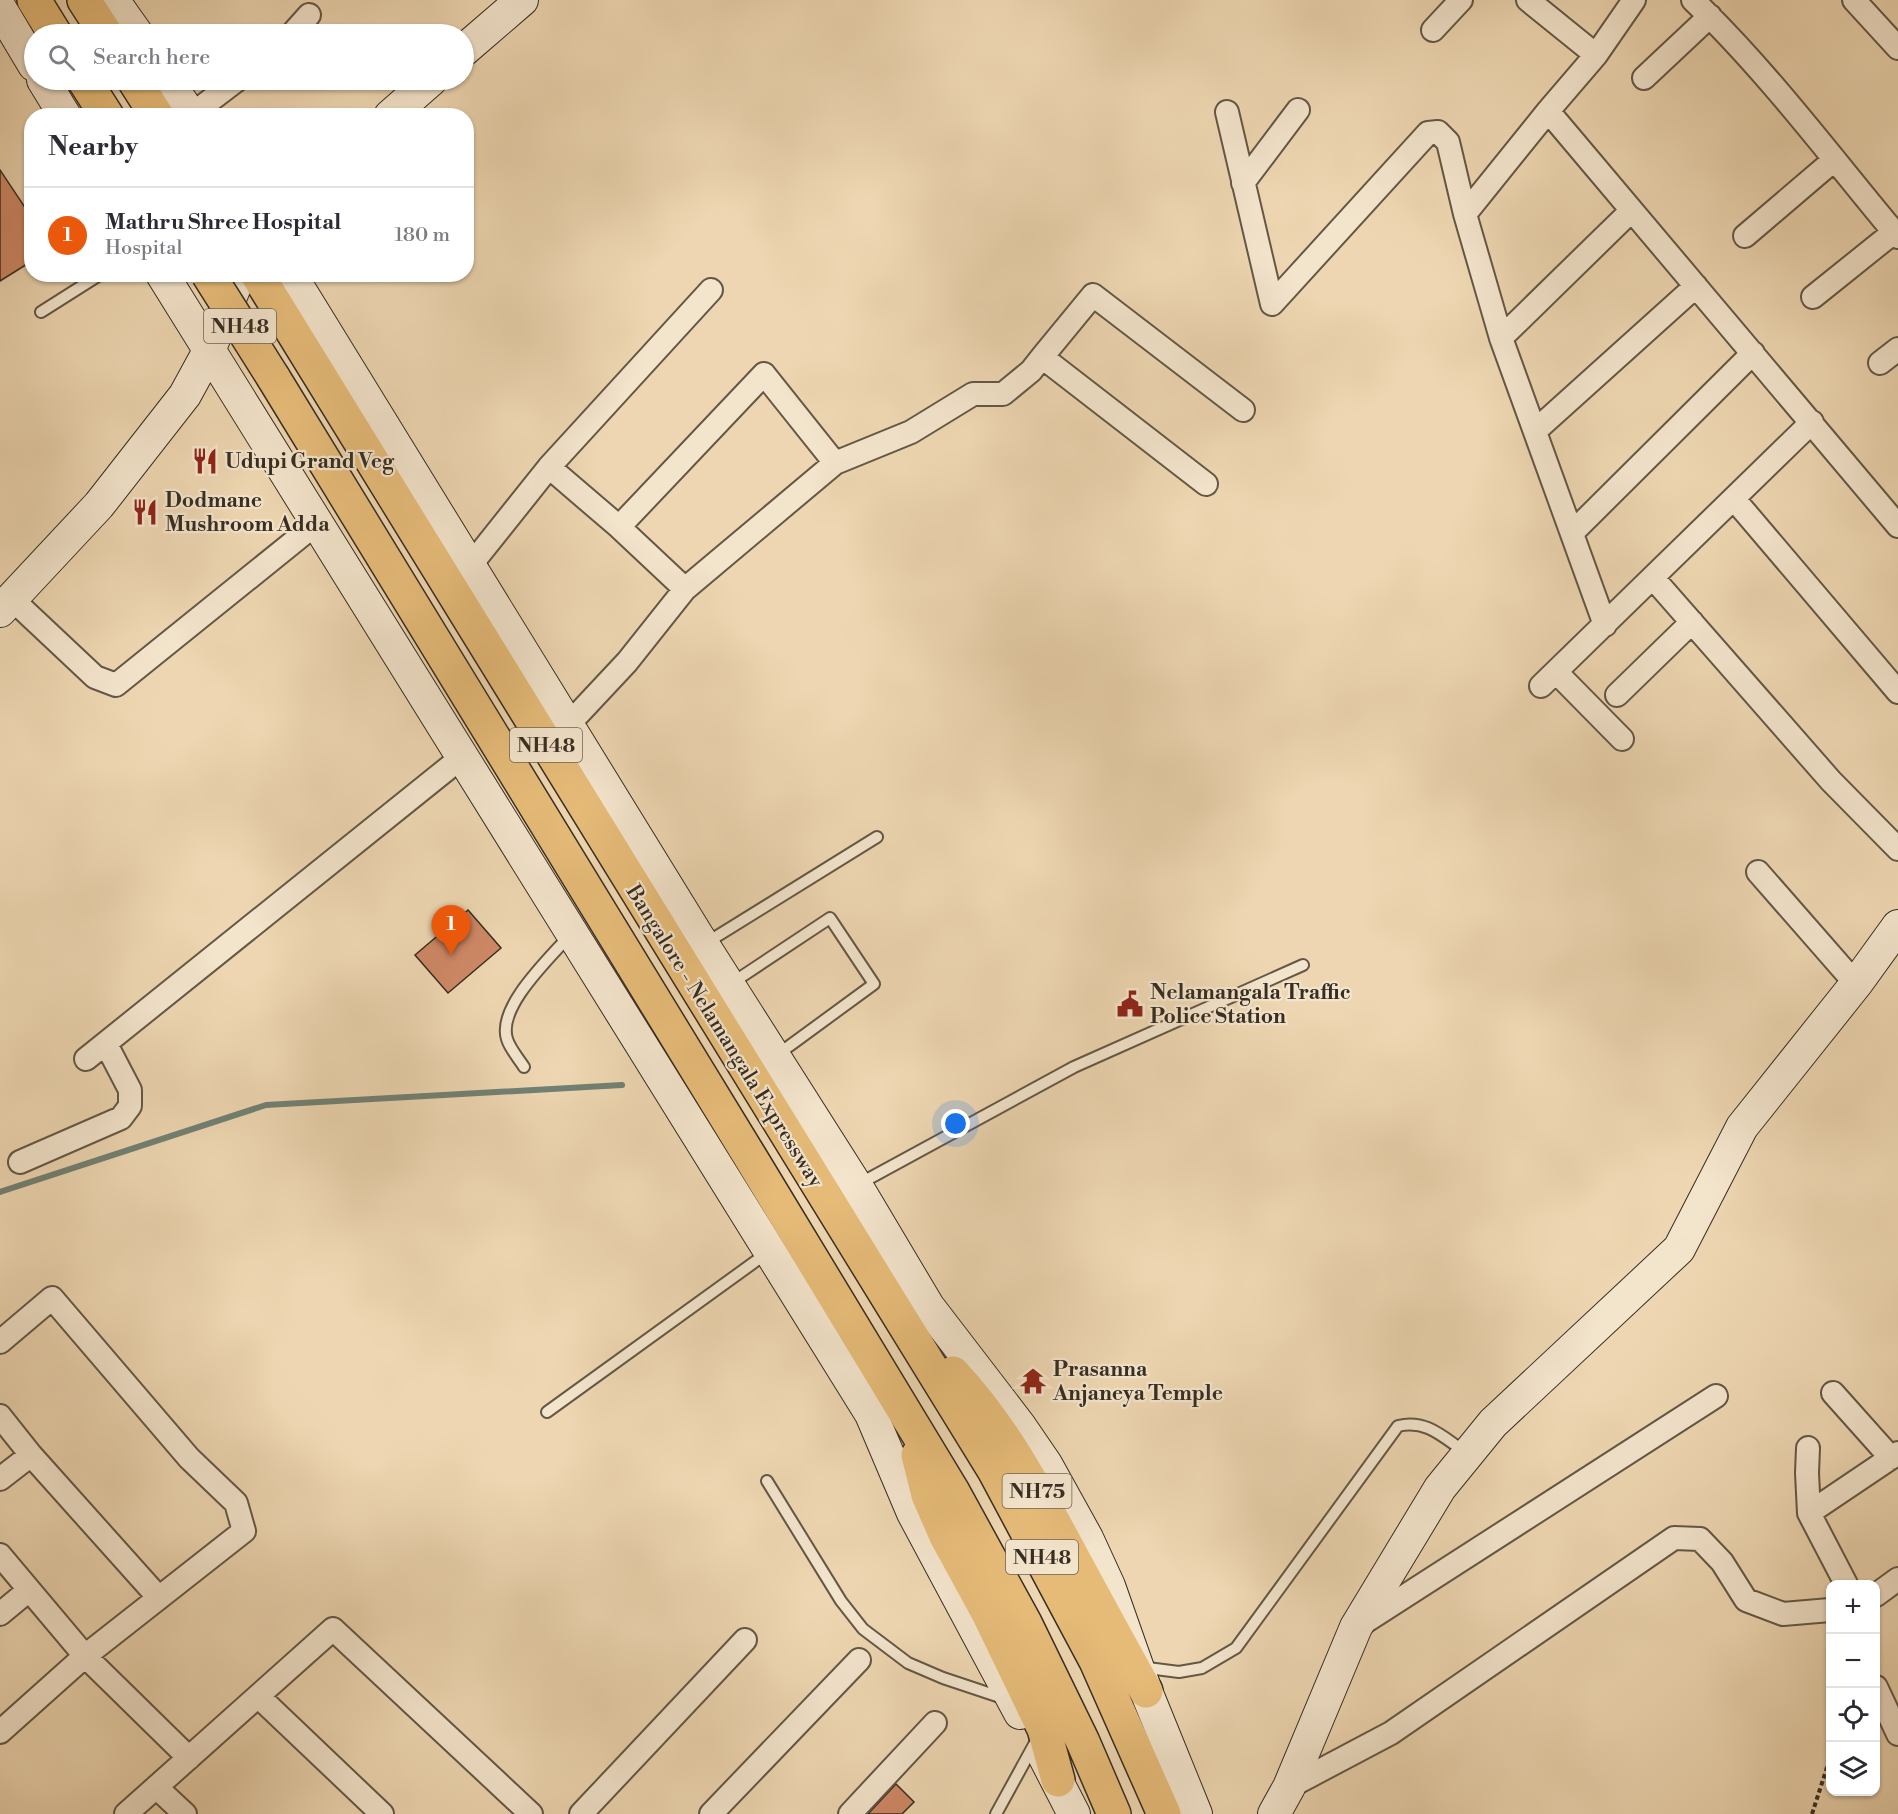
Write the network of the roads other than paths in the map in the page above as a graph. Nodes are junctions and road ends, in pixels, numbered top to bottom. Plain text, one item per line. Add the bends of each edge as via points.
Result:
1 (34, 0) edge
2 (84, 0) edge
3 (113, 0) edge
4 (522, 0) edge
5 (1461, 0) edge
6 (1528, 0) edge
7 (1635, 0) edge
8 (1694, 0) edge
9 (1854, 0) edge
10 (0, 8) edge
11 (309, 15) dead end
12 (1710, 16) junction
13 (50, 24) edge
14 (100, 24) edge
15 (130, 24) edge
16 (301, 24) edge
17 (1433, 30) dead end
18 (474, 41) edge
19 (24, 48) edge
20 (1898, 48) edge
21 (1596, 55) junction
22 (1644, 78) dead end
23 (49, 90) edge
24 (90, 90) edge
25 (140, 90) edge
26 (174, 90) edge
27 (224, 90) edge
28 (420, 90) edge
29 (60, 108) edge
30 (102, 108) edge
31 (152, 108) edge
32 (186, 108) edge
33 (200, 108) edge
34 (399, 108) edge
35 (1298, 110) dead end
36 (1548, 111) junction
37 (1227, 112) dead end
38 (1834, 160) junction
39 (1244, 183) junction
40 (1631, 211) junction
41 (1465, 214) junction
42 (1896, 234) edge
43 (1745, 236) dead end
44 (88, 282) edge
45 (167, 282) edge
46 (213, 282) edge
47 (237, 282) edge
48 (261, 282) edge
49 (295, 282) edge
50 (1696, 286) junction
51 (711, 290) dead end
52 (1814, 297) dead end
53 (41, 312) dead end
54 (1501, 338) junction
55 (1898, 349) edge
56 (209, 351) junction
57 (1754, 353) junction
58 (1041, 357) junction
59 (1880, 363) dead end
60 (1244, 410) dead end
61 (1812, 422) junction
62 (1535, 431) junction
63 (835, 463) junction
64 (549, 467) junction
65 (1206, 484) dead end
66 (1734, 500) junction
67 (317, 523) junction
68 (1898, 525) edge
69 (619, 527) junction
70 (1573, 532) junction
71 (470, 566) junction
72 (1653, 578) junction
73 (686, 589) junction
74 (6, 605) edge
75 (1692, 622) junction
76 (1605, 625) junction
77 (1898, 692) edge
78 (1617, 695) dead end
79 (568, 725) junction
80 (1622, 739) dead end
81 (462, 758) junction
82 (877, 837) dead end
83 (1898, 849) edge
84 (1758, 872) dead end
85 (1898, 926) edge
86 (571, 933) junction
87 (703, 945) junction
88 (1303, 965) dead end
89 (1856, 984) junction
90 (729, 985) junction
91 (106, 1044) junction
92 (775, 1057) junction
93 (86, 1059) dead end
94 (524, 1068) dead end
95 (20, 1162) dead end
96 (856, 1185) junction
97 (769, 1251) junction
98 (897, 1312) junction
99 (0, 1342) edge
100 (1833, 1393) dead end
101 (1716, 1396) dead end
102 (547, 1412) dead end
103 (0, 1416) edge
104 (907, 1416) junction
105 (1808, 1448) dead end
106 (1468, 1453) junction
107 (31, 1455) junction
108 (1894, 1455) edge
109 (0, 1479) edge
110 (767, 1481) dead end
111 (1809, 1513) junction
112 (0, 1555) edge
113 (1898, 1579) edge
114 (1843, 1580) edge
115 (29, 1590) junction
116 (1880, 1592) edge
117 (159, 1598) junction
118 (1826, 1610) edge
119 (0, 1614) edge
120 (1356, 1627) junction
121 (745, 1640) dead end
122 (85, 1656) junction
123 (859, 1660) dead end
124 (1141, 1679) junction
125 (1875, 1688) edge
126 (258, 1696) junction
127 (1014, 1702) junction
128 (935, 1723) dead end
129 (0, 1732) edge
130 (1898, 1734) edge
131 (1036, 1741) junction
132 (189, 1758) junction
133 (1058, 1780) junction
134 (156, 1787) junction
135 (1289, 1787) junction
136 (126, 1814) edge
137 (186, 1814) edge
138 (382, 1814) edge
139 (531, 1814) edge
140 (581, 1814) edge
141 (711, 1814) edge
142 (850, 1814) edge
143 (996, 1814) edge
144 (1074, 1814) edge
145 (1114, 1814) edge
146 (1164, 1814) edge
147 (1196, 1814) edge
148 (1274, 1814) edge

1 - 13 highway
2 - 14 highway
3 - 15 street
4 - 18 street
5 - 17 street
6 - 21 street
7 - 21 street
8 - 12 street
9 - 20 street
10 - 19 street
11 - 16 street
12 - 22 street
12 - 38 street
21 - 36 street
23 - 29 street
24 - 30 highway
25 - 31 highway
26 - 32 street
27 - 33 street
28 - 34 street
35 - 39 street
36 - 40 street
36 - 41 street
37 - 39 street
38 - 42 street
38 - 43 street
39 - 41 street via 1272,304 1428,133 1438,132 1448,142
40 - 50 street
40 - 54 street
41 - 54 street
42 - 52 street
44 - 53 lane
45 - 56 street
46 - 104 highway, Bangalore - Nelamangala Expressway / NH48, bridge
47 - 56 street
48 - 98 highway, Bangalore - Nelamangala Expressway / NH48
49 - 71 street
50 - 57 street
50 - 62 street
51 - 64 street
54 - 62 street
55 - 59 street
56 - 67 street
56 - 74 street via 185,395 99,505
57 - 61 street
57 - 70 street
58 - 60 street via 1093,295
58 - 63 street via 1031,371 1003,394 972,394 911,432
58 - 65 street
61 - 66 street
61 - 68 street
62 - 70 street
63 - 69 street via 764,374
63 - 73 street
64 - 69 street
64 - 71 street
66 - 72 street
66 - 77 street
67 - 74 street via 116,685 95,676
67 - 81 street
69 - 73 street
70 - 76 street
71 - 79 street
72 - 75 street
72 - 76 street
73 - 79 street via 627,662
75 - 78 street
75 - 83 street via 1831,781
76 - 80 street via 1549,679
79 - 87 street
81 - 86 street
81 - 91 street
82 - 87 lane
84 - 89 street
85 - 89 street
86 - 94 lane via 517,997 507,1019 507,1039
86 - 97 street
87 - 90 street
88 - 96 lane via 1074,1067
89 - 106 street via 1742,1127 1678,1249 1493,1423
90 - 92 street
90 - 92 lane via 830,918 874,984
91 - 93 street
91 - 95 street via 130,1090 130,1106 121,1118
92 - 96 street
96 - 124 street via 928,1306 1046,1464 1109,1586
97 - 102 lane
97 - 127 street via 871,1414 913,1513
98 - 124 highway, NH75 via 972,1393 1006,1439
98 - 146 highway, Bangalore - Nelamangala Expressway / NH48 via 994,1470 1049,1570 1096,1661
99 - 117 street via 52,1298 189,1458 236,1503 244,1531
100 - 108 street
101 - 120 street
103 - 107 street
104 - 133 highway via 928,1495 1044,1729
104 - 145 highway, Bangalore - Nelamangala Expressway / NH48 via 1025,1623
105 - 111 street
106 - 120 street via 1440,1488
106 - 124 lane via 1430,1428 1411,1422 1398,1426 1236,1648 1202,1668
107 - 109 street
107 - 117 street
108 - 111 street
110 - 127 lane via 841,1601 863,1629 908,1663
111 - 114 street
112 - 115 street
113 - 116 street
115 - 119 street
115 - 122 street
117 - 122 street
118 - 135 street via 1783,1614 1746,1600 1722,1562 1700,1539 1674,1538 1391,1733
120 - 135 street
121 - 140 street
122 - 129 street
122 - 132 street
123 - 141 street
124 - 147 street, NH75
125 - 130 street
126 - 132 street
126 - 138 street
126 - 139 street via 333,1629
127 - 131 street
128 - 142 street
131 - 133 street
131 - 143 lane
132 - 134 street
133 - 144 street
134 - 136 street
134 - 137 street
135 - 148 street

